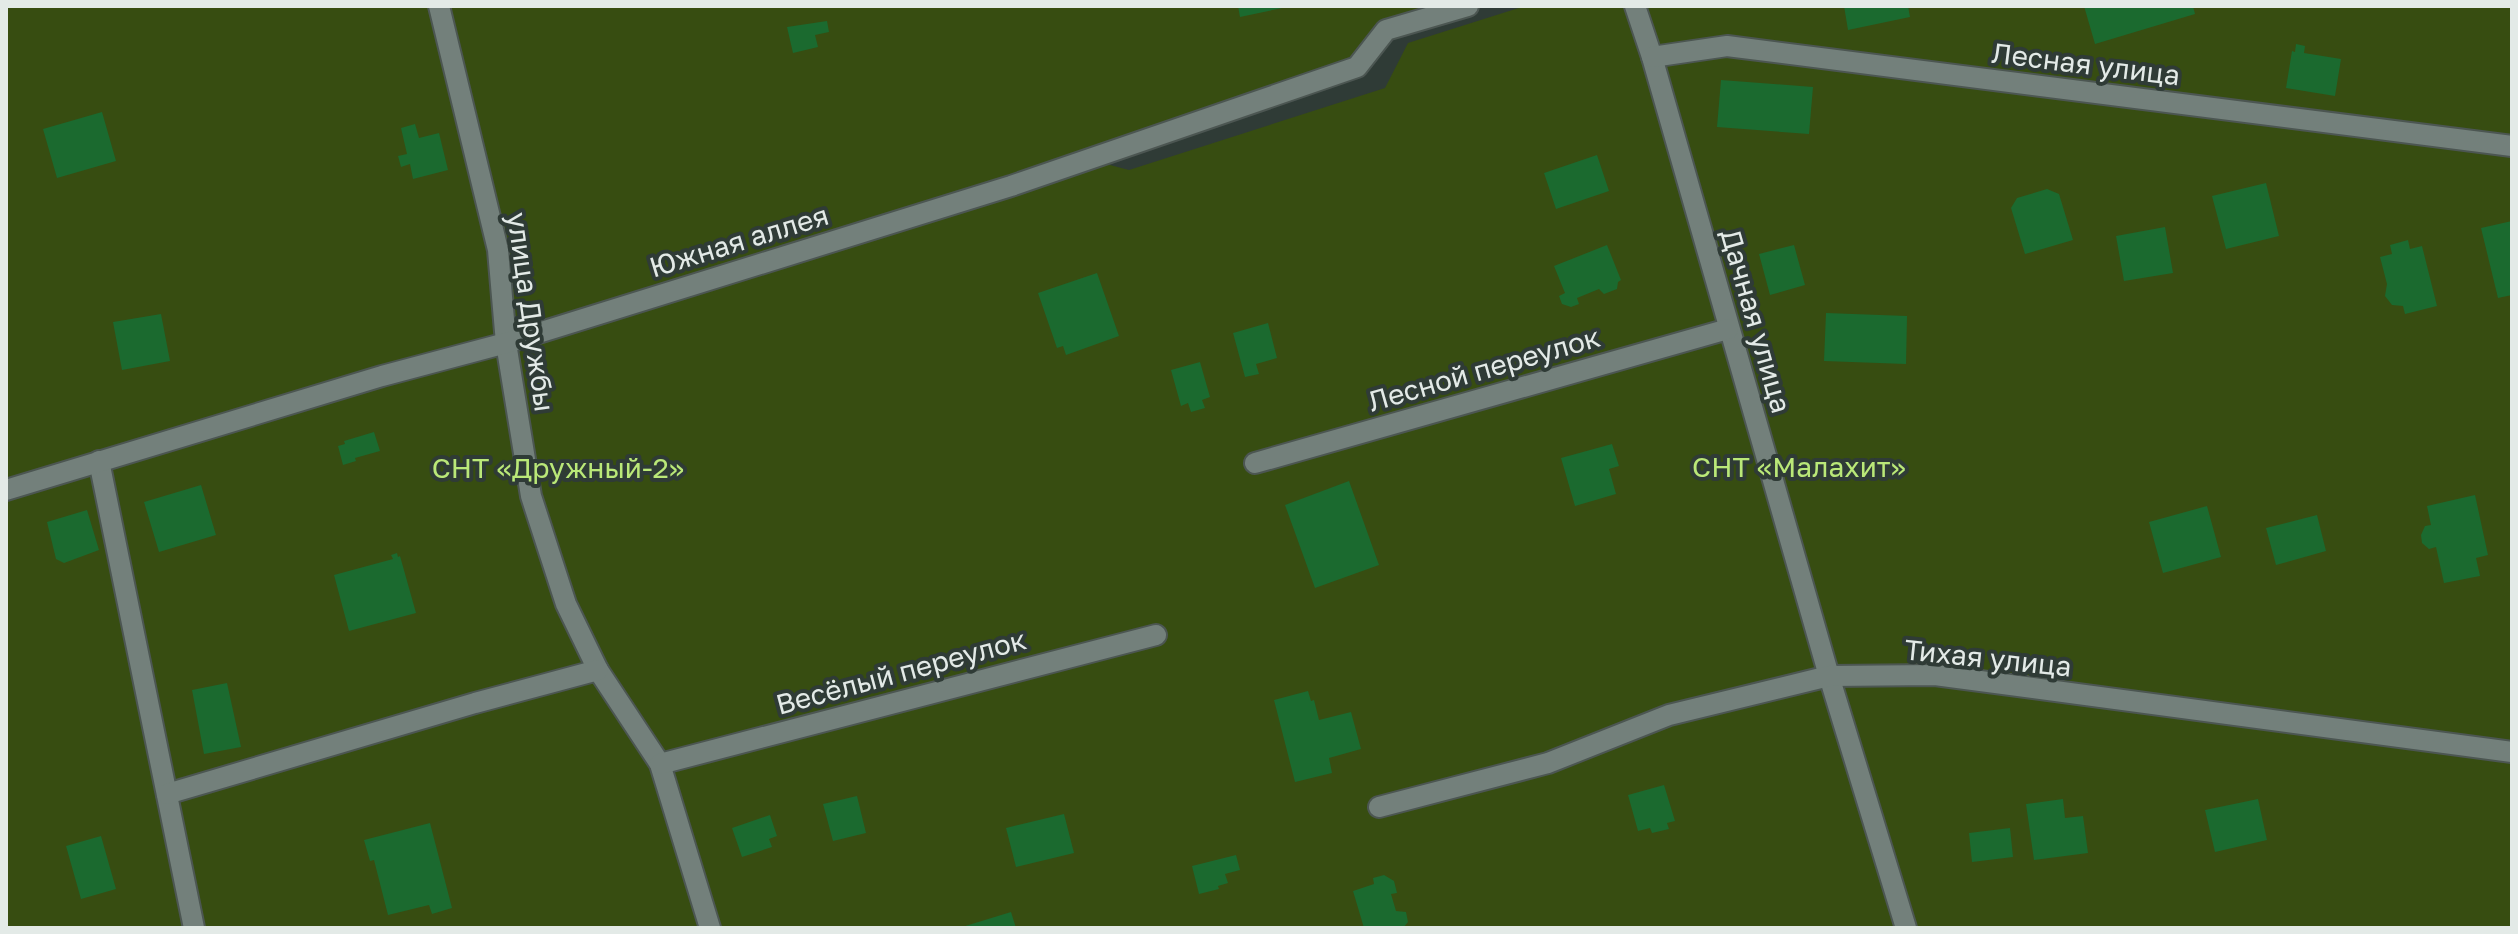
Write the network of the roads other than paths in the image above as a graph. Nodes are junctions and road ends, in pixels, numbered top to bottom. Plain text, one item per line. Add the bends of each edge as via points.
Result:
1 (439, 6) edge
2 (1468, 6) edge
3 (1635, 6) edge
4 (1652, 57) junction
5 (2512, 146) edge
6 (1728, 329) junction
7 (506, 343) junction
8 (99, 461) junction
9 (1255, 463) dead end
10 (6, 490) edge
11 (1156, 635) dead end
12 (598, 670) junction
13 (1829, 676) junction
14 (2512, 752) edge
15 (660, 764) junction
16 (167, 794) junction
17 (1379, 807) dead end
18 (194, 928) edge
19 (710, 928) edge
20 (1906, 928) edge

1 - 7 street, улица Дружбы via 498,250
2 - 7 street, Южная аллея via 1386,30 1357,67 1011,186
3 - 4 street, Дачная улица
4 - 5 street, Лесная улица via 1727,46
4 - 6 street, Дачная улица
6 - 9 street, Лесной переулок
6 - 13 street, Дачная улица
7 - 8 street, Южная аллея
7 - 12 street, улица Дружбы via 531,496 566,604
8 - 10 street, Южная аллея
8 - 16 street
11 - 15 street, Весёлый переулок
12 - 15 street, улица Дружбы
12 - 16 street
13 - 14 street, Тихая улица via 1935,675
13 - 17 street, Тихая улица via 1669,715 1548,763
13 - 20 street, Дачная улица
15 - 19 street, улица Дружбы
16 - 18 street

